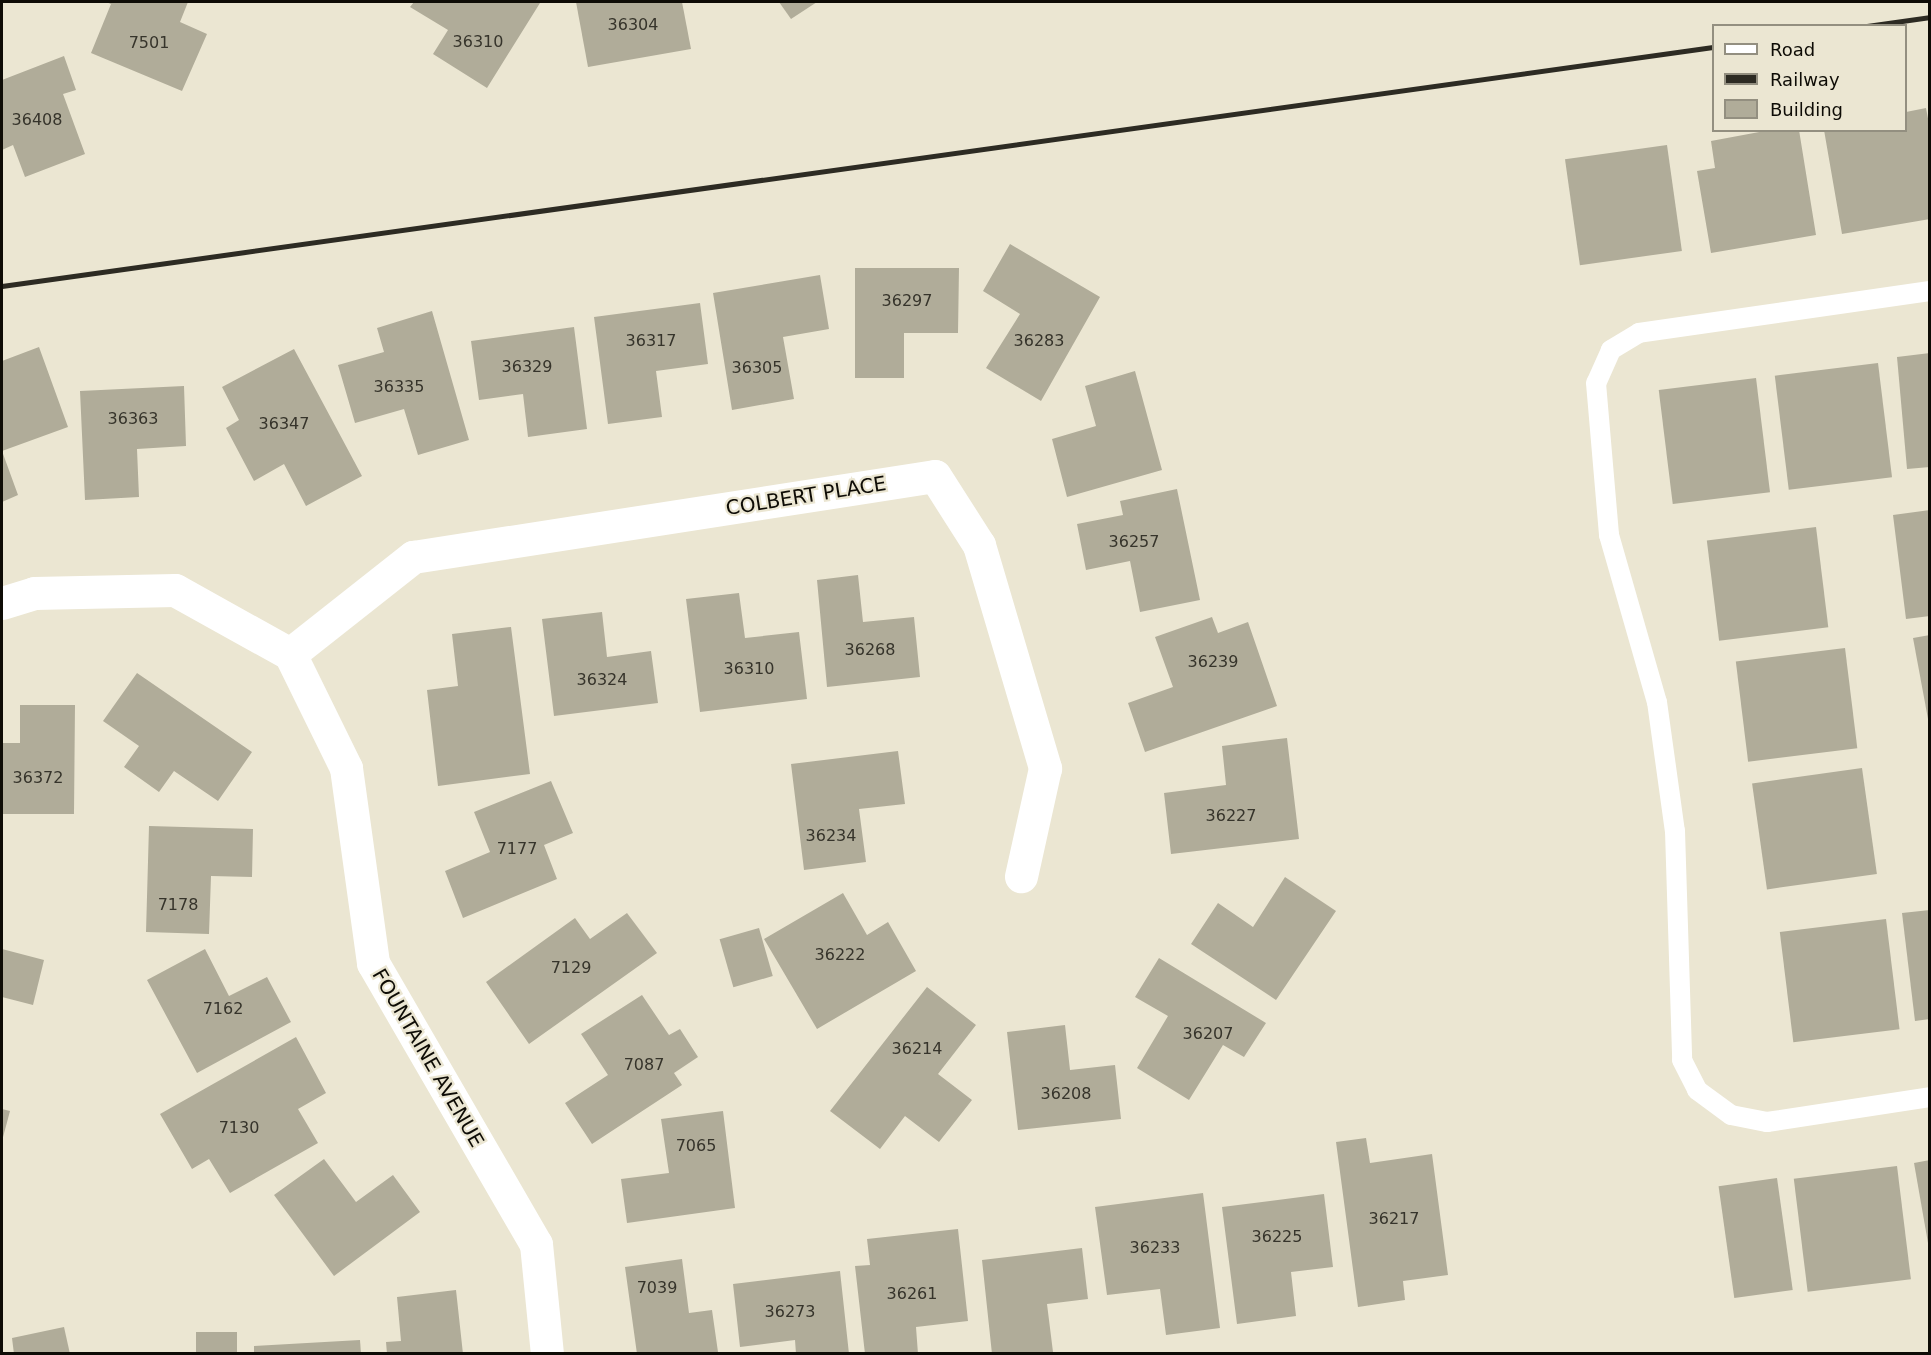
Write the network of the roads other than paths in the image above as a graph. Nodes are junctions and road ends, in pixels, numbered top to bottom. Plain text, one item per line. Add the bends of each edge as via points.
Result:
1 (1929, 291) edge
2 (2, 603) edge
3 (290, 654) junction
4 (1022, 876) dead end
5 (1929, 1096) edge
6 (547, 1353) edge

1 - 5 lane via 1639,333 1611,350 1596,383 1610,535 1657,702 1675,831 1682,1060 1697,1090 1731,1115 1767,1122
2 - 3 street via 34,593 175,590
3 - 4 street, COLBERT PLACE via 413,557 935,476 979,545 1045,768
3 - 6 street, FOUNTAINE AVENUE via 346,768 373,963 536,1244

